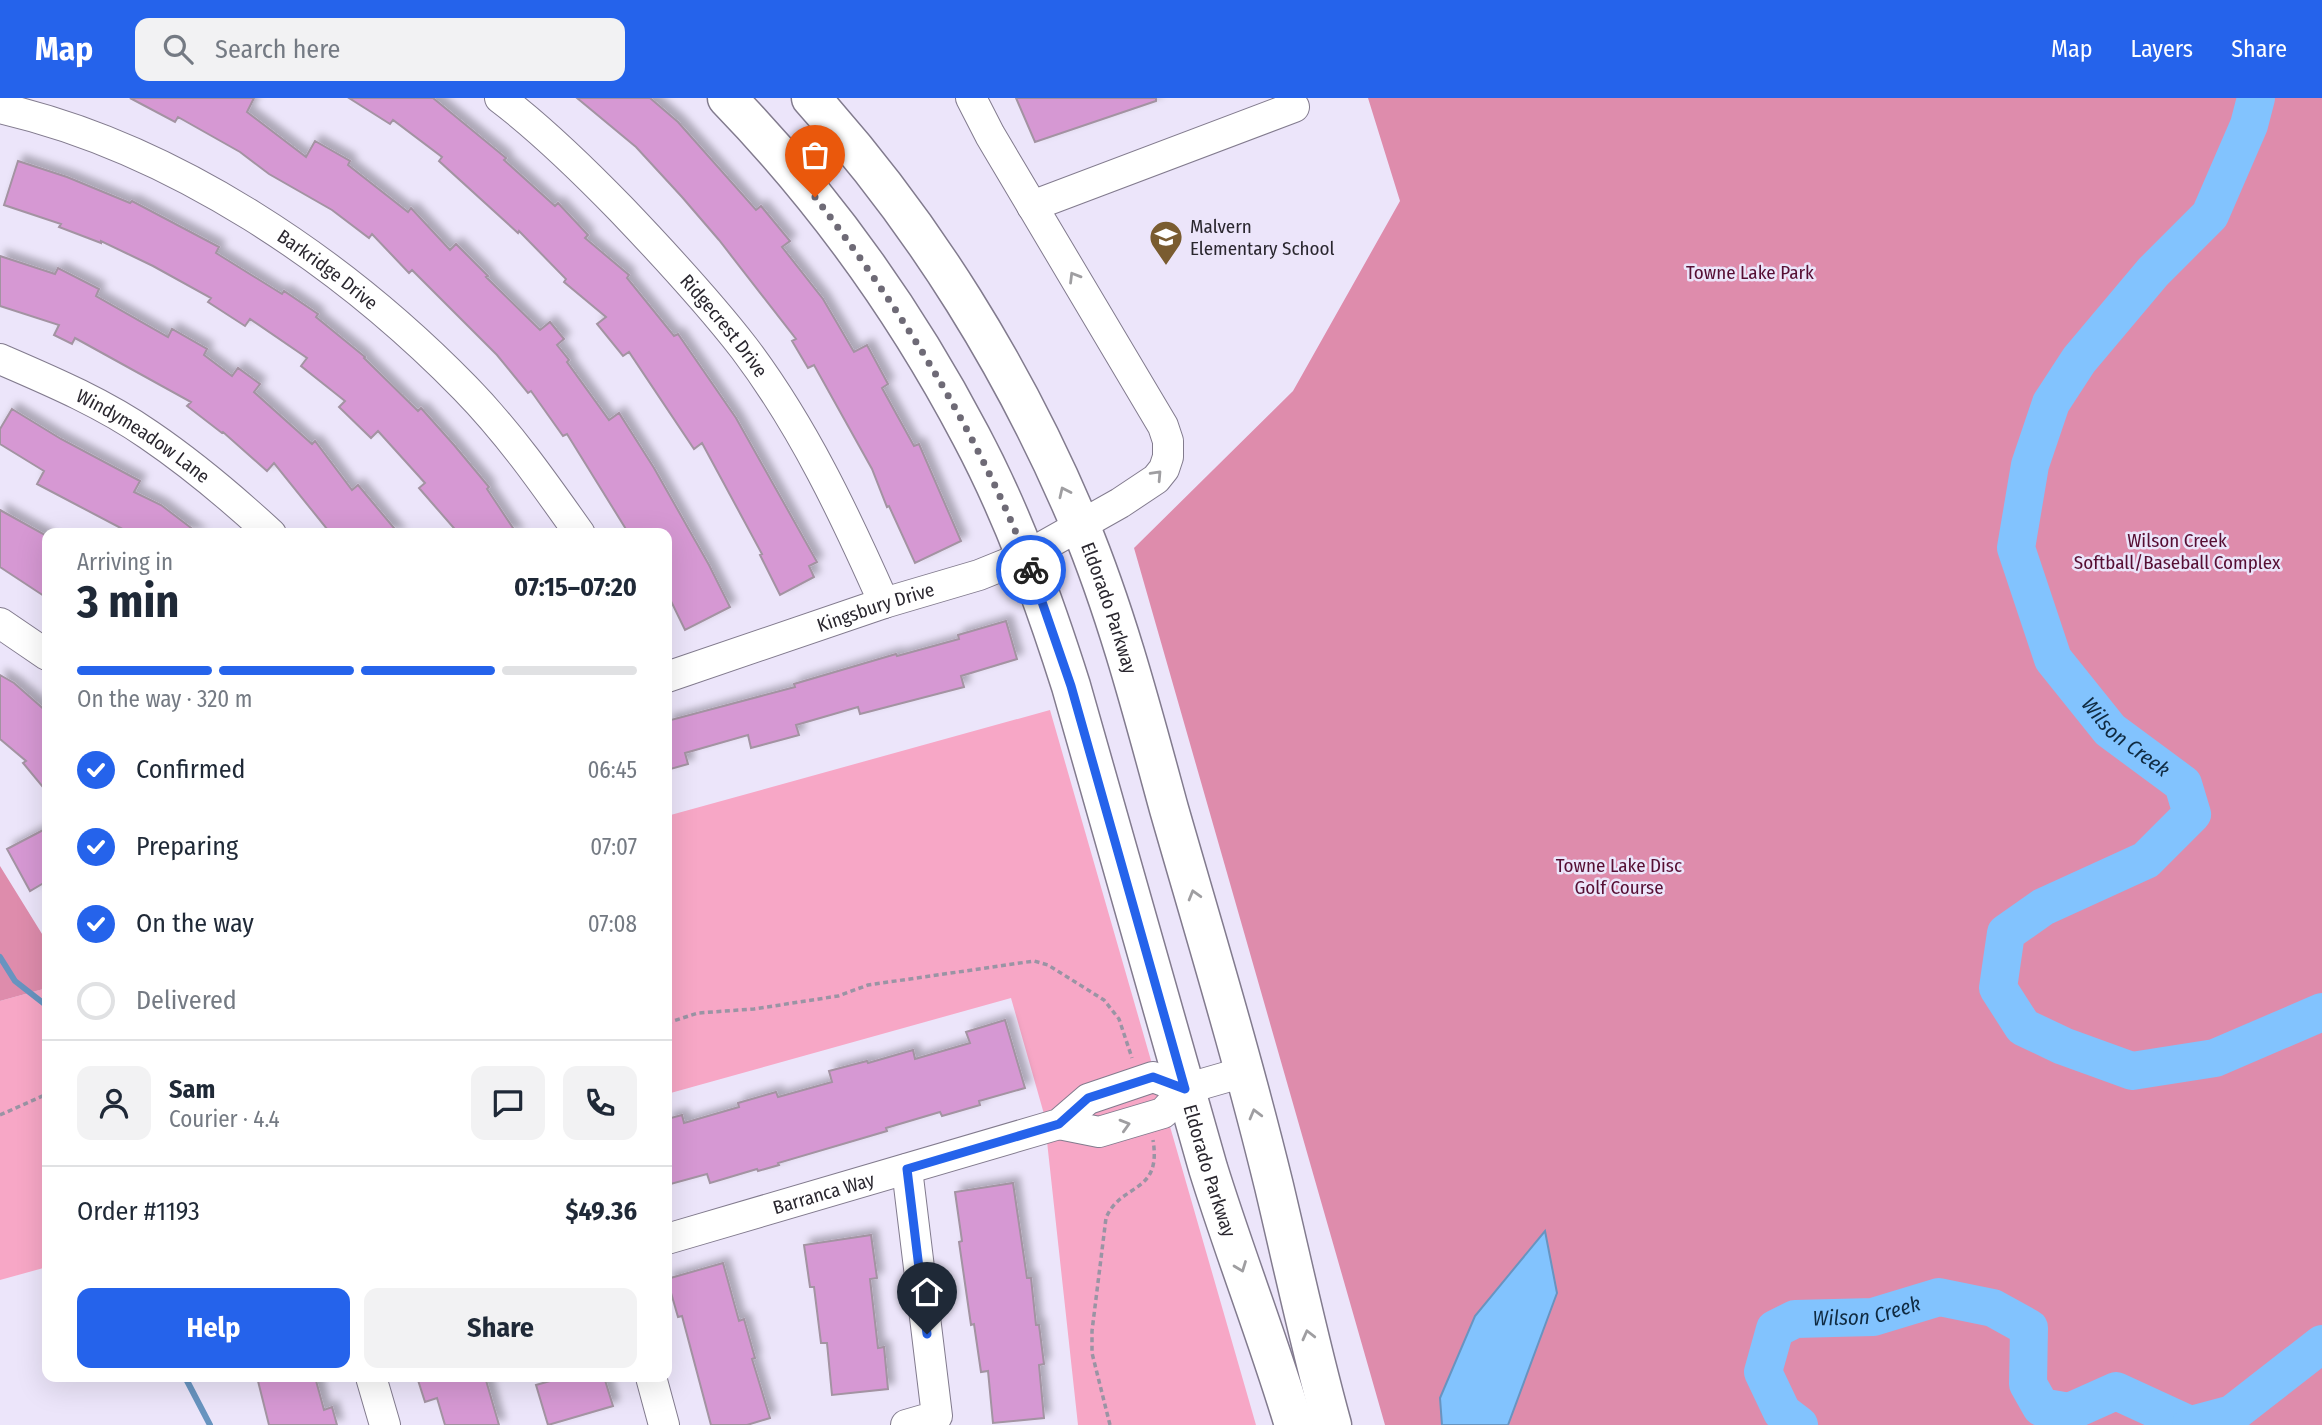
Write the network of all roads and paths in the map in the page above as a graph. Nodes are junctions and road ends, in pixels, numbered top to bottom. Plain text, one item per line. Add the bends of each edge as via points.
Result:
1 (500, 98) edge
2 (727, 98) edge
3 (811, 98) edge
4 (971, 98) edge
5 (1294, 107) dead end
6 (0, 108) edge
7 (1032, 206) junction
8 (0, 359) edge
9 (1080, 525) junction
10 (265, 528) edge
11 (576, 528) edge
12 (1026, 556) junction
13 (884, 604) junction
14 (0, 623) edge
15 (42, 652) edge
16 (672, 675) edge
17 (672, 1021) edge
18 (1134, 1070) dead end
19 (1244, 1072) junction
20 (1185, 1089) junction
21 (42, 1096) edge
22 (0, 1115) edge
23 (1153, 1140) dead end
24 (907, 1169) junction
25 (672, 1239) edge
26 (372, 1382) edge
27 (652, 1382) edge
28 (1329, 1413) edge
29 (385, 1425) edge
30 (664, 1425) edge
31 (906, 1425) edge
32 (1110, 1425) edge
33 (1294, 1425) edge

1 - 13 street, Ridgecrest Drive via 608,196 679,269 745,349 809,449
2 - 12 main road, Eldorado Parkway via 800,177 914,335 972,437
9 -> 3 main road, Eldorado Parkway via 1020,399 950,280 878,177
4 - 7 street, Kingsbury Drive
5 - 7 street
6 - 11 street, Barkridge Drive via 33,115 132,152 226,200 307,251 390,316 466,389 529,461
9 -> 7 street, Kingsbury Drive via 1156,479 1168,457 1168,442 1163,426
8 - 10 street, Windymeadow Lane via 72,391 147,433 217,484
9 - 12 street, Kingsbury Drive
19 -> 9 main road, Eldorado Parkway via 1135,685
12 - 13 street, Kingsbury Drive
12 - 20 main road, Eldorado Parkway via 1071,686
13 - 16 street, Kingsbury Drive
14 - 15 street
17 - 18 path via 698,1013 754,1009 838,996 868,985 1034,961 1104,1000 1119,1019
19 - 20 street
28 -> 19 main road, Eldorado Parkway
20 - 24 street, Barranca Way via 1153,1077 1088,1098 1059,1124
20 -> 33 main road, Eldorado Parkway
21 - 22 path
23 - 32 path via 1156,1158 1151,1175 1111,1207 1106,1218 1092,1353
24 - 25 street, Barranca Way
24 - 31 street via 937,1416
26 - 29 street
27 - 30 street

